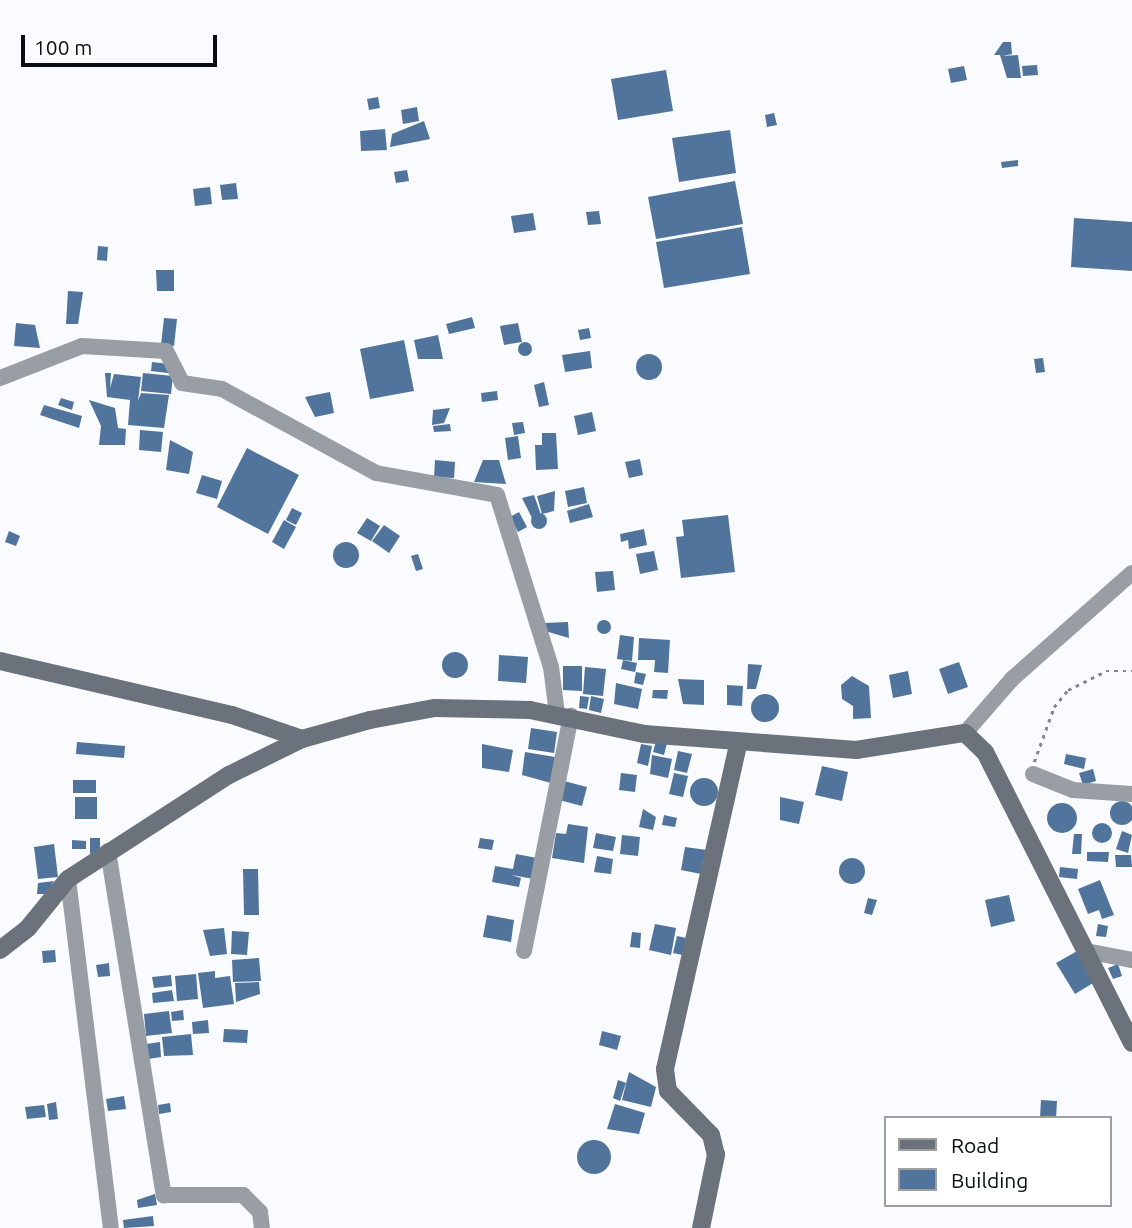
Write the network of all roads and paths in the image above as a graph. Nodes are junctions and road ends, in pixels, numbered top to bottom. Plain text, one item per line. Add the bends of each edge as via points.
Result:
1 (0, 378) edge
2 (1132, 573) edge
3 (0, 661) edge
4 (1132, 671) edge
5 (564, 715) junction
6 (965, 733) junction
7 (302, 739) junction
8 (738, 746) junction
9 (1033, 774) joint
10 (1132, 794) edge
11 (108, 851) junction
12 (68, 879) junction
13 (0, 950) edge
14 (524, 951) dead end
15 (1086, 951) junction
16 (1132, 960) edge
17 (1132, 1043) edge
18 (111, 1228) edge
19 (262, 1228) edge
20 (701, 1228) edge

1 - 5 street via 82,346 166,351 182,383 222,389 376,473 496,495
2 - 6 street via 1012,679
3 - 7 street via 232,715
4 - 9 path via 1106,671 1068,690 1054,707
5 - 7 street via 435,708
5 - 8 street via 644,734
5 - 14 street
6 - 8 street via 856,750
6 - 15 street via 985,752
7 - 11 street via 229,775
8 - 20 street via 665,1069 668,1091 710,1135 716,1155
9 - 10 street via 1073,790
11 - 12 street
11 - 19 street via 164,1195 243,1195 260,1212
12 - 13 street via 28,928
12 - 18 street
15 - 16 street
15 - 17 street

